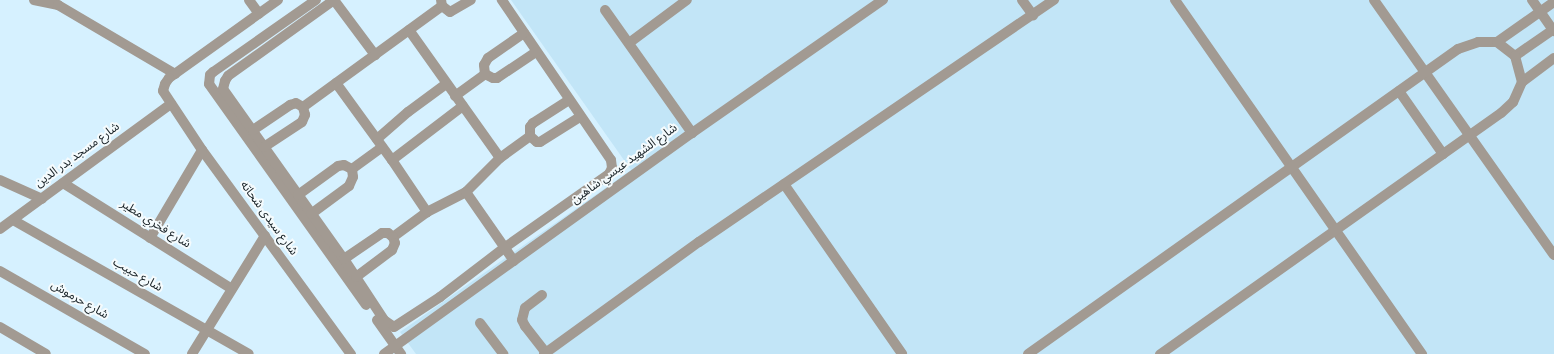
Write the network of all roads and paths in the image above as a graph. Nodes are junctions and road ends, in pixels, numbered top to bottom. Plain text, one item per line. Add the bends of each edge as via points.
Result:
1 (34, 0) edge
2 (249, 0) edge
3 (278, 0) edge
4 (316, 0) edge
5 (334, 0) edge
6 (471, 0) edge
7 (502, 0) edge
8 (687, 0) edge
9 (883, 0) edge
10 (1022, 0) edge
11 (1054, 0) edge
12 (1175, 0) edge
13 (1374, 0) edge
14 (1532, 0) edge
15 (59, 2) edge
16 (1554, 2) edge
17 (442, 3) edge
18 (605, 10) dead end
19 (1540, 12) junction
20 (259, 14) junction
21 (1033, 15) junction
22 (409, 30) junction
23 (1554, 30) edge
24 (524, 33) junction
25 (1496, 42) junction
26 (629, 43) junction
27 (536, 52) junction
28 (375, 54) junction
29 (1515, 56) junction
30 (1554, 58) edge
31 (1425, 72) junction
32 (175, 74) junction
33 (485, 74) junction
34 (1522, 82) junction
35 (336, 83) junction
36 (446, 84) junction
37 (1399, 91) junction
38 (455, 96) junction
39 (569, 100) junction
40 (168, 101) junction
41 (463, 106) junction
42 (303, 107) junction
43 (580, 117) junction
44 (253, 130) junction
45 (692, 133) junction
46 (1470, 135) junction
47 (530, 136) junction
48 (380, 143) junction
49 (264, 147) junction
50 (202, 150) junction
51 (1443, 154) junction
52 (500, 158) junction
53 (392, 160) junction
54 (1291, 166) junction
55 (352, 169) junction
56 (0, 180) edge
57 (63, 183) junction
58 (784, 184) junction
59 (466, 192) junction
60 (298, 195) junction
61 (42, 199) junction
62 (426, 212) junction
63 (311, 214) junction
64 (13, 220) junction
65 (0, 229) edge
66 (1335, 229) junction
67 (265, 236) junction
68 (393, 237) junction
69 (150, 238) junction
70 (329, 245) junction
71 (504, 248) junction
72 (1554, 255) edge
73 (344, 259) junction
74 (514, 261) junction
75 (0, 271) edge
76 (356, 277) junction
77 (232, 289) junction
78 (542, 295) dead end
79 (480, 322) dead end
80 (0, 327) edge
81 (207, 330) junction
82 (395, 345) junction
83 (545, 353) edge
84 (46, 354) edge
85 (145, 354) edge
86 (192, 354) edge
87 (249, 354) edge
88 (351, 354) edge
89 (384, 354) edge
90 (401, 354) edge
91 (503, 354) edge
92 (902, 354) edge
93 (1028, 354) edge
94 (1160, 354) edge
95 (1422, 354) edge

1 - 15 street
2 - 20 street
3 - 20 street
4 - 70 street via 213,72 209,79 211,87
5 - 28 street
5 - 44 street via 228,76 224,89 226,95
6 - 17 street via 450,12
7 - 24 street
8 - 26 street
9 - 45 street, شارع الشهيد عيسي شاهين
10 - 21 street
11 - 21 street
12 - 54 street
13 - 31 street
14 - 19 street
15 - 32 street
16 - 19 street
17 - 22 street
18 - 26 street
19 - 23 street
19 - 25 street
20 - 32 street
21 - 58 street
22 - 28 street
22 - 36 street
23 - 29 street
24 - 27 street
24 - 33 street via 488,58 484,65
25 - 29 street
25 - 31 street via 1478,42 1458,49
26 - 45 street
27 - 33 street via 497,78
27 - 39 street
28 - 35 street
29 - 34 street
30 - 34 street
31 - 37 street
31 - 46 street
32 - 40 street via 165,84 163,91
33 - 38 street
34 - 46 street via 1513,102
35 - 42 street
35 - 48 street
36 - 38 street
36 - 48 street via 408,112
37 - 51 street
37 - 54 street
38 - 41 street
39 - 43 street
39 - 47 street via 533,123 530,127
40 - 50 street, شارع سيدى شحاته
40 - 57 street, شارع مسجد بدر الدين
41 - 52 street
41 - 53 street
42 - 44 street via 296,103 290,105
42 - 49 street via 305,115 302,122
43 - 47 street via 540,142
43 - 71 street via 610,160 611,171
44 - 49 street
45 - 74 street, شارع الشهيد عيسي شاهين
46 - 51 street
46 - 72 street
47 - 52 street
48 - 53 street
48 - 55 street
49 - 60 street
50 - 67 street, شارع سيدى شحاته
50 - 69 street
51 - 66 street
52 - 59 street
53 - 62 street
54 - 66 street
54 - 93 street
55 - 60 street via 344,165 338,166
55 - 63 street via 353,177 349,186
56 - 61 street
57 - 61 street, شارع مسجد بدر الدين
57 - 69 street, شارع فخري مطير
58 - 83 street
58 - 92 street
59 - 62 street
59 - 71 street
60 - 63 street
61 - 64 street, شارع مسجد بدر الدين
62 - 68 street
63 - 70 street
64 - 65 street, شارع مسجد بدر الدين
64 - 81 street, شارع حبيب
66 - 94 street
66 - 95 street
67 - 77 street
67 - 88 street, شارع سيدى شحاته
68 - 73 street via 382,232
68 - 76 street via 395,243 392,250
69 - 77 street, شارع فخري مطير
70 - 73 street
70 - 82 street
71 - 74 street
71 - 76 street via 440,297 394,327 384,320
73 - 76 street
74 - 82 street, شارع الشهيد عيسي شاهين
75 - 85 street, شارع حرموش
77 - 81 street
78 - 83 street via 525,308 522,320
79 - 91 street
80 - 84 street
81 - 86 street
81 - 87 street, شارع حبيب
82 - 89 street, شارع الشهيد عيسي شاهين
82 - 90 street

